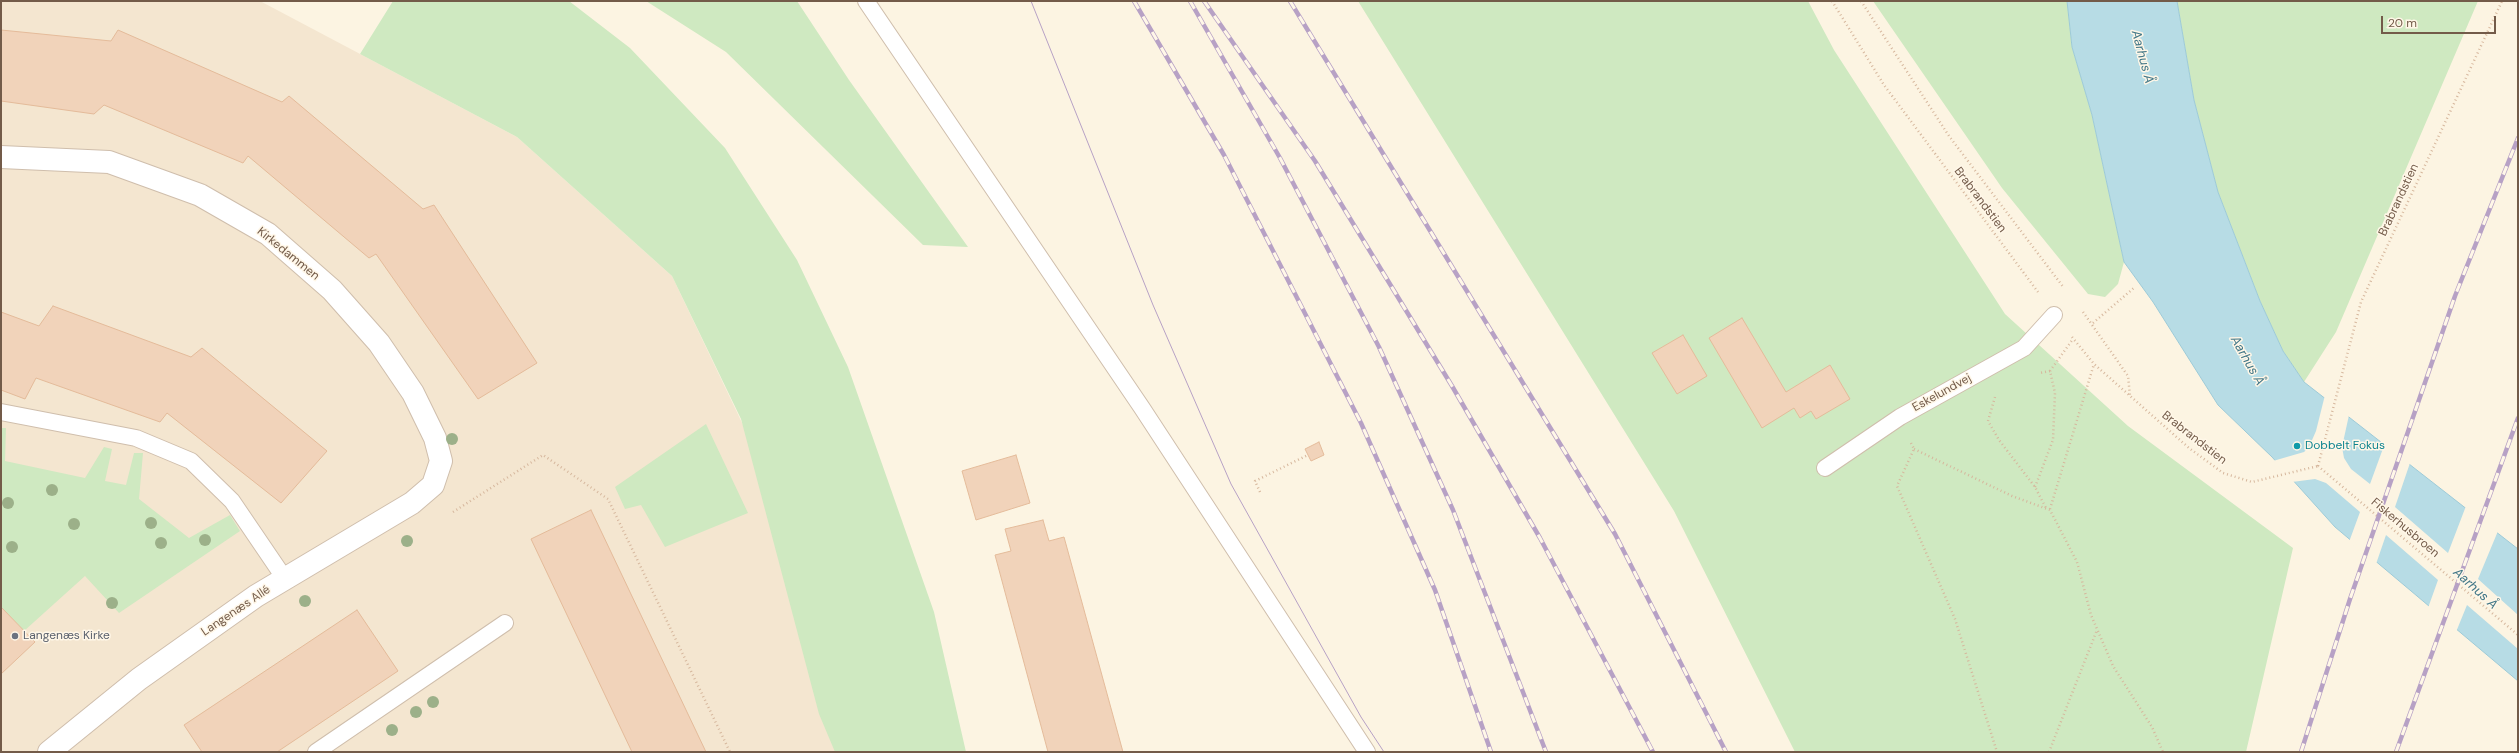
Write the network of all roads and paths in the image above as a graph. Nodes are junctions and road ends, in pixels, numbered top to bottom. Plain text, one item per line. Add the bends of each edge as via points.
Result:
1 (866, 1) edge
2 (1832, 1) edge
3 (1861, 1) edge
4 (2502, 1) edge
5 (1, 157) edge
6 (2135, 287) dead end
7 (2065, 290) dead end
8 (2078, 306) dead end
9 (2054, 315) junction
10 (2093, 323) junction
11 (2074, 339) junction
12 (2094, 364) junction
13 (2050, 371) junction
14 (2036, 374) dead end
15 (2000, 393) dead end
16 (2130, 396) junction
17 (1, 412) edge
18 (1900, 417) junction
19 (1914, 449) junction
20 (1308, 455) dead end
21 (2318, 466) junction
22 (1825, 468) dead end
23 (433, 484) joint
24 (2035, 487) junction
25 (1260, 492) dead end
26 (2048, 509) junction
27 (453, 512) dead end
28 (285, 579) junction
29 (505, 623) dead end
30 (2097, 630) junction
31 (2518, 635) edge
32 (49, 752) edge
33 (316, 752) edge
34 (730, 752) edge
35 (1367, 752) edge
36 (1997, 752) edge
37 (2049, 752) edge
38 (2163, 752) edge

1 - 35 lane via 1142,408
2 - 9 path, Brabrandstien via 1884,85
3 - 7 path via 1949,136
4 - 21 path, Brabrandstien via 2361,302
5 - 23 street, Kirkedammen via 109,162 200,195 268,234 332,290 379,343 413,393 435,438 441,462
6 - 10 path
8 - 10 path
9 - 11 path, Brabrandstien
9 - 18 lane, Eskelundvej via 2024,348
10 - 16 path via 2128,376
11 - 12 path, Brabrandstien
11 - 13 path
12 - 16 path, Brabrandstien
12 - 26 path
13 - 14 path
13 - 24 path via 2055,393 2053,440
15 - 24 path via 1995,397 1988,421 1999,440
16 - 21 path, Brabrandstien via 2189,448 2223,473 2252,482
17 - 28 lane via 136,438 191,461 232,501
18 - 19 path
18 - 22 lane, Eskelundvej
19 - 26 path via 2012,496
19 - 36 path via 1897,486 1955,619
20 - 25 path via 1255,481
21 - 31 path, Fiskerhusbroen
23 - 28 street, Langenæs Allé via 412,502
24 - 26 path
26 - 30 path via 2077,562
27 - 34 path via 543,455 608,499
28 - 32 street, Langenæs Allé via 256,596 139,679
29 - 33 lane
30 - 37 path
30 - 38 path via 2112,666 2152,727

